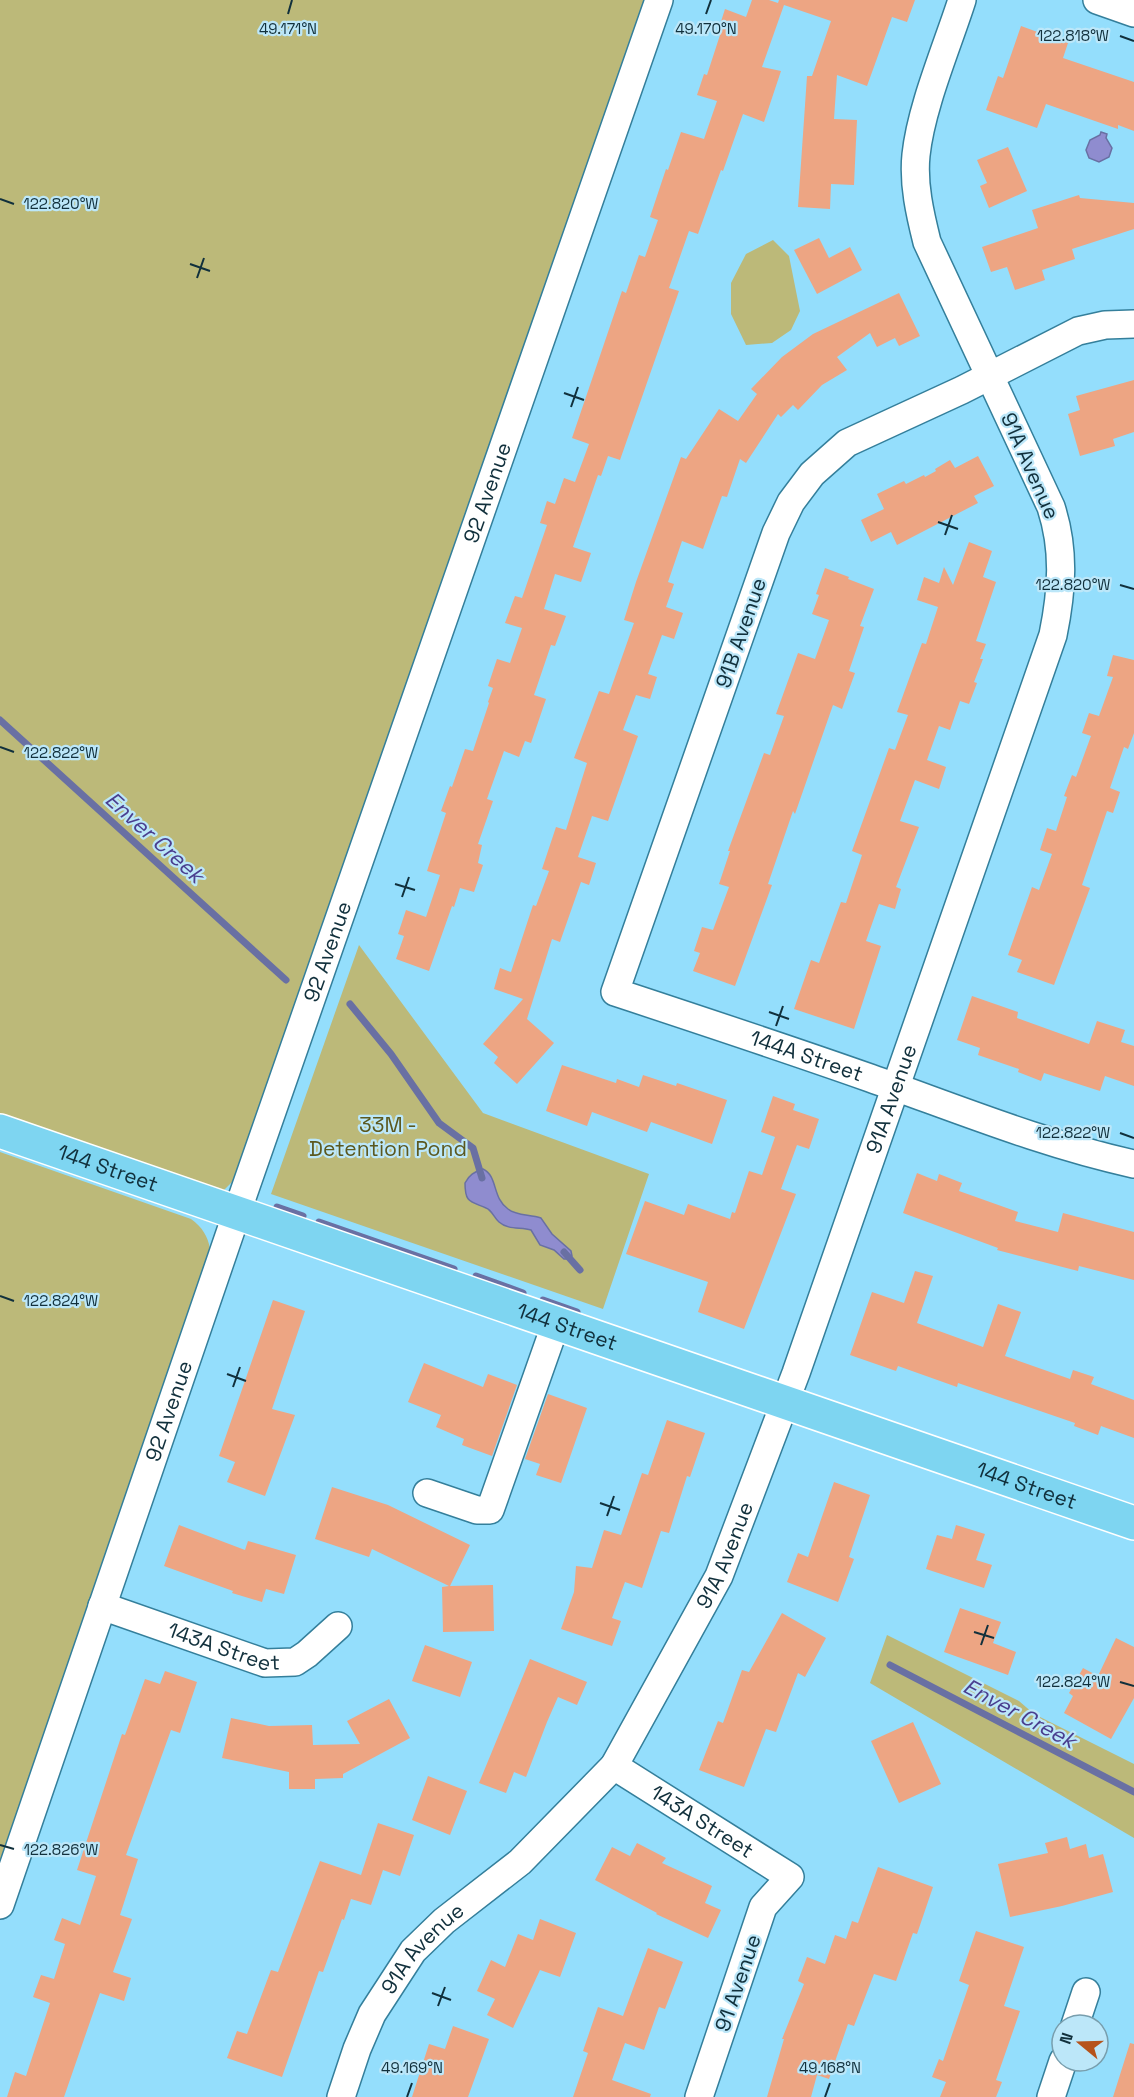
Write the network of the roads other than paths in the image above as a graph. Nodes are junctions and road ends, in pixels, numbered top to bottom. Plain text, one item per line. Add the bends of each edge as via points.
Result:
1 (659, 0) edge
2 (962, 0) edge
3 (1097, 0) edge
4 (1134, 13) edge
5 (1134, 324) edge
6 (989, 376) junction
7 (615, 992) joint
8 (895, 1087) junction
9 (0, 1131) edge
10 (1134, 1164) edge
11 (237, 1213) junction
12 (556, 1323) junction
13 (785, 1402) junction
14 (427, 1493) dead end
15 (1134, 1523) edge
16 (102, 1606) junction
17 (338, 1626) dead end
18 (614, 1766) junction
19 (790, 1877) joint
20 (0, 1905) edge
21 (1086, 1992) dead end
22 (1079, 2013) edge
23 (1059, 2073) edge
24 (341, 2097) edge
25 (699, 2097) edge
26 (1051, 2097) edge

1 - 11 street, 92 Avenue
2 - 6 street, 91A Avenue via 921,128 915,178 927,242
3 - 4 street
5 - 6 street, 91B Avenue via 1078,331
6 - 7 street, 91B Avenue via 847,443 812,474 791,502 776,533
6 - 8 street, 91A Avenue via 1054,516 1062,564 1060,601 1048,651
7 - 8 street, 144A Street
8 - 10 street, 144A Street via 1044,1141
8 - 13 street, 91A Avenue
9 - 11 main road, 144 Street
11 - 12 main road, 144 Street
11 - 16 street, 92 Avenue
12 - 13 main road, 144 Street
12 - 14 street via 490,1510 477,1510
13 - 15 main road, 144 Street
13 - 18 street, 91A Avenue via 719,1576
16 - 17 street, 143A Street via 265,1663 295,1662
16 - 20 street, 92 Avenue
18 - 19 street, 143A Street
18 - 24 street, 91A Avenue via 520,1862 444,1921 413,1951 372,2013
19 - 25 street, 91 Avenue via 763,1907
21 - 22 street
23 - 26 street

